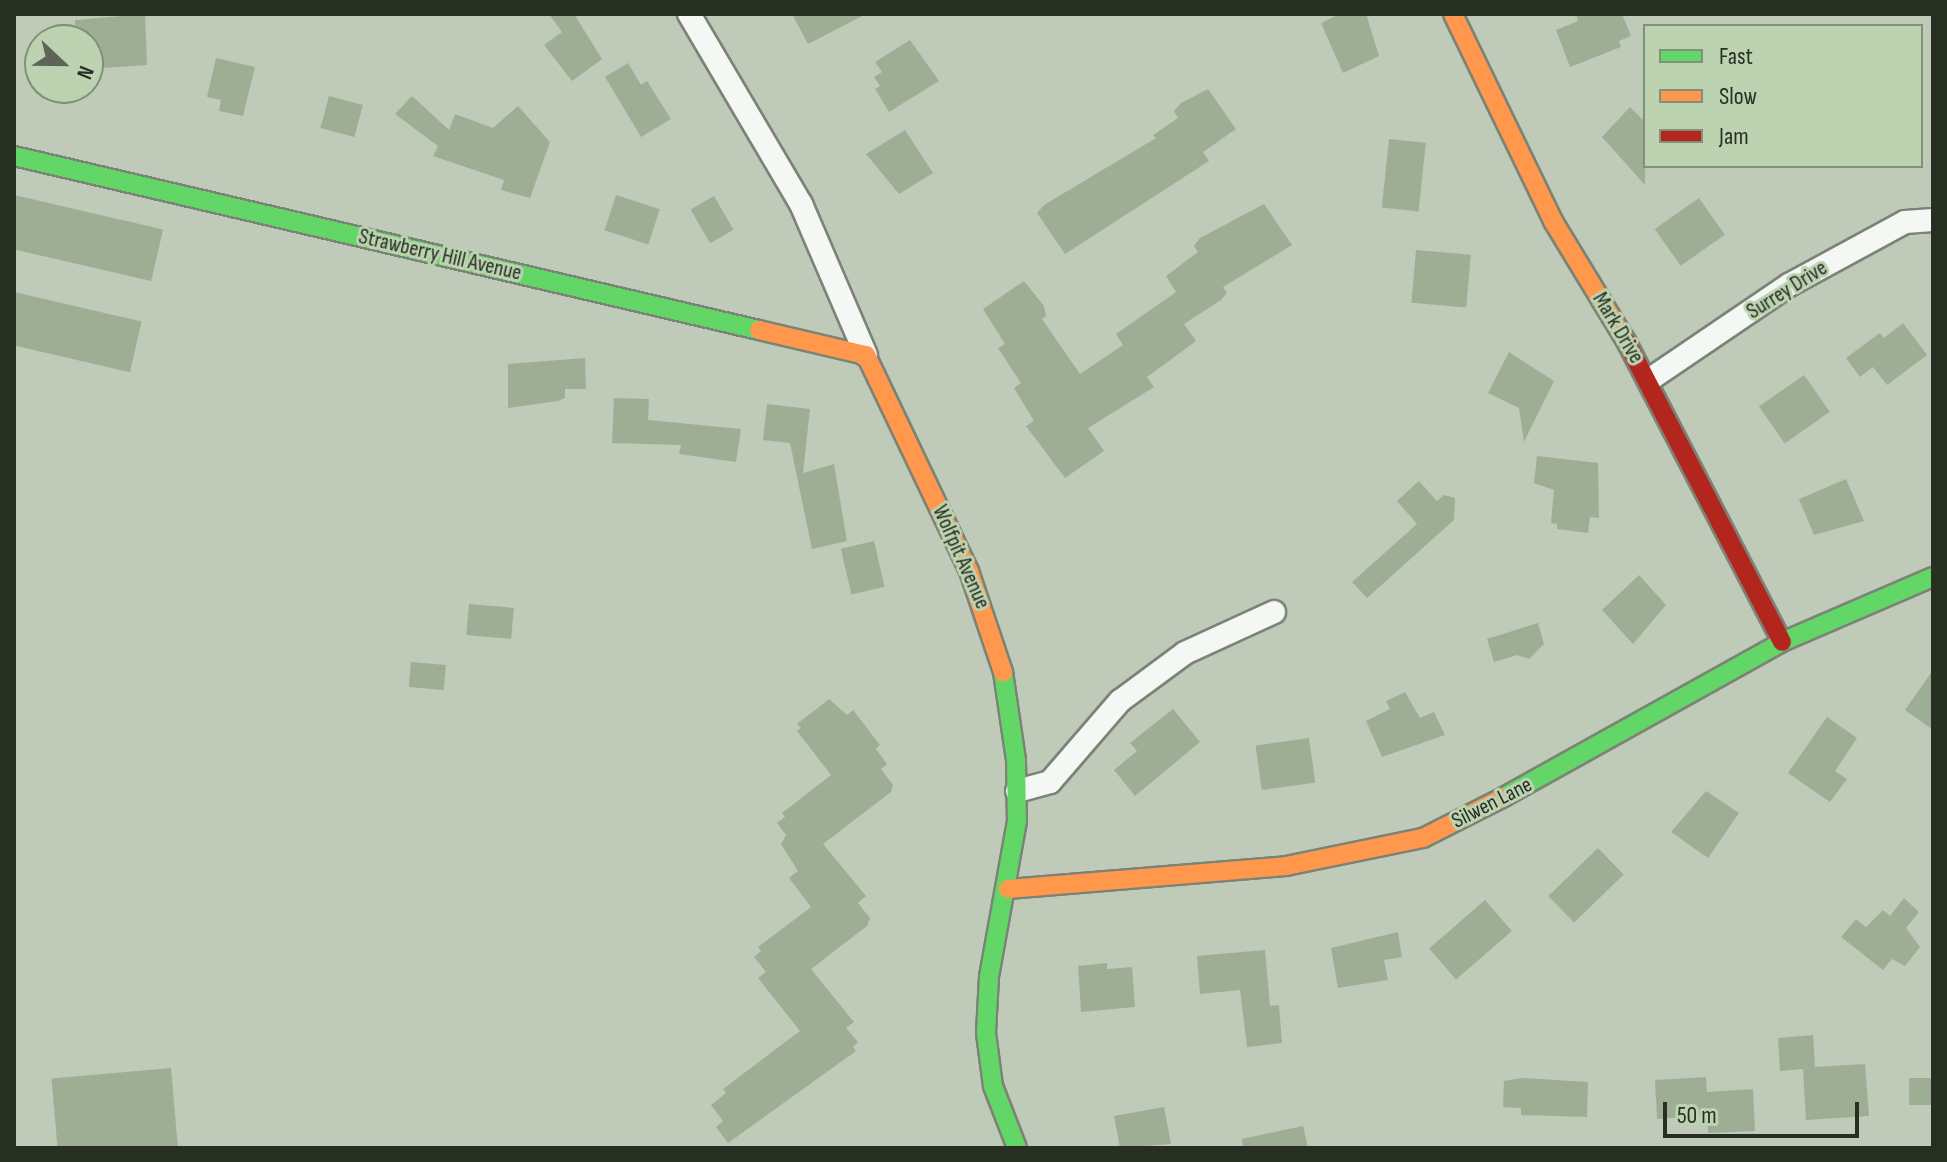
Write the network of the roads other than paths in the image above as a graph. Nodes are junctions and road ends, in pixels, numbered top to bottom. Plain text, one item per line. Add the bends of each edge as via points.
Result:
1 (689, 14) edge
2 (1453, 14) edge
3 (14, 156) edge
4 (1933, 220) edge
5 (866, 355) junction
6 (1649, 380) junction
7 (1933, 577) edge
8 (1274, 612) dead end
9 (1782, 642) junction
10 (1017, 791) junction
11 (1008, 889) junction
12 (1017, 1148) edge

1 - 5 street, Wolfpit Avenue via 801,204
2 - 6 street, Mark Drive via 1553,221
3 - 5 street, Strawberry Hill Avenue
4 - 6 street, Surrey Drive via 1905,222 1789,285
5 - 10 street, Wolfpit Avenue via 956,540 992,628 1011,711
6 - 9 street, Mark Drive
7 - 9 street, Silwen Lane
8 - 10 street via 1185,653 1120,701 1050,782
9 - 11 street, Silwen Lane via 1559,769 1423,838 1286,866
10 - 11 street, Wolfpit Avenue
11 - 12 street, Wolfpit Avenue via 989,977 986,1033 993,1086

